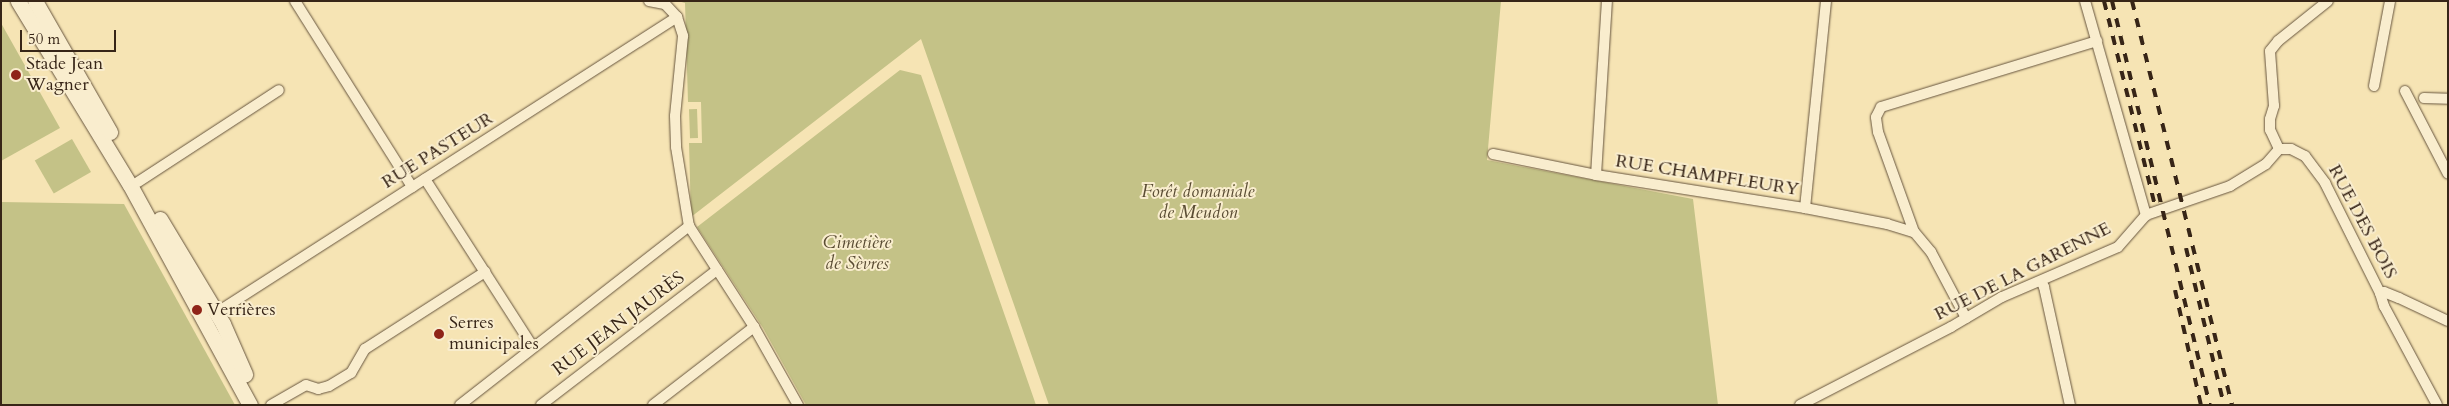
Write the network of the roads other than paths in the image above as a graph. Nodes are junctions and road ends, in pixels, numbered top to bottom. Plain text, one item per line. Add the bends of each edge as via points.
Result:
1 (18, 1) edge
2 (35, 1) edge
3 (295, 1) edge
4 (649, 1) edge
5 (1607, 1) edge
6 (1826, 1) edge
7 (2086, 1) edge
8 (2328, 1) edge
9 (2390, 1) edge
10 (677, 17) junction
11 (2098, 41) junction
12 (2374, 86) dead end
13 (280, 90) dead end
14 (2405, 91) dead end
15 (2424, 98) dead end
16 (2448, 99) edge
17 (2279, 149) junction
18 (1493, 154) dead end
19 (2448, 174) edge
20 (1596, 175) junction
21 (425, 179) junction
22 (138, 182) junction
23 (412, 187) junction
24 (1805, 208) junction
25 (2146, 215) junction
26 (689, 226) junction
27 (1914, 232) junction
28 (717, 270) junction
29 (485, 272) junction
30 (2041, 281) junction
31 (2380, 293) junction
32 (216, 313) junction
33 (1966, 318) junction
34 (2448, 321) edge
35 (754, 327) junction
36 (534, 347) junction
37 (250, 405) edge
38 (260, 405) edge
39 (271, 405) edge
40 (460, 405) edge
41 (541, 405) edge
42 (653, 405) edge
43 (798, 405) edge
44 (1800, 405) edge
45 (2070, 405) edge
46 (2437, 405) edge

1 - 37 main road via 130,185
2 - 22 main road
3 - 23 street
4 - 10 street via 665,4
5 - 20 street
6 - 24 street
7 - 11 street
8 - 17 street via 2270,51 2274,106 2270,130
9 - 12 street
10 - 21 street, RUE PASTEUR
10 - 26 street via 683,36 675,116 676,147
11 - 25 street
11 - 27 street via 1881,106 1876,117 1878,132
13 - 22 street
14 - 19 street
15 - 16 street
17 - 25 street, RUE DE LA GARENNE via 2266,164 2230,186
17 - 31 street, RUE DES BOIS via 2291,149 2305,156 2325,183
18 - 20 street, RUE CHAMPFLEURY
20 - 24 street, RUE CHAMPFLEURY
21 - 23 street, RUE PASTEUR
21 - 29 street
22 - 32 main road
23 - 32 street, RUE PASTEUR
24 - 27 street, RUE CHAMPFLEURY
25 - 30 street, RUE DE LA GARENNE via 2118,247
26 - 28 street
26 - 36 street
27 - 33 street via 1931,252
28 - 35 street
28 - 41 street, RUE JEAN JAURÈS
29 - 36 street
29 - 39 street via 365,349 358,364 330,386 318,389 306,385
30 - 33 street, RUE DE LA GARENNE via 2002,297
30 - 45 street
31 - 34 street, RUE DES BOIS via 2399,298
31 - 46 street
32 - 38 main road
33 - 44 street, RUE DE LA GARENNE
35 - 42 street
35 - 43 street
36 - 40 street

